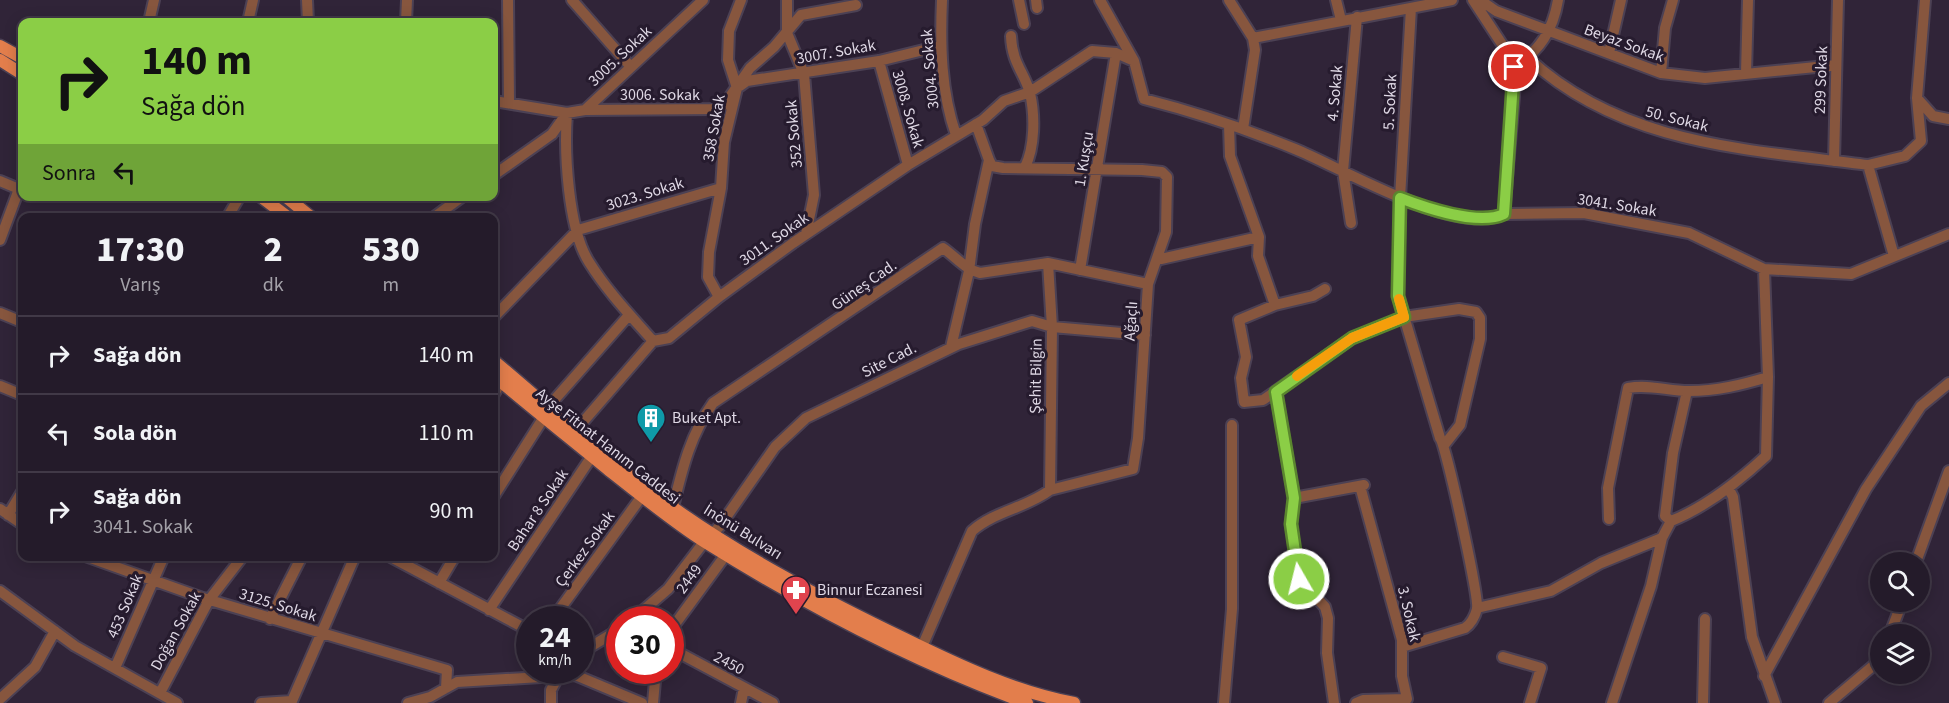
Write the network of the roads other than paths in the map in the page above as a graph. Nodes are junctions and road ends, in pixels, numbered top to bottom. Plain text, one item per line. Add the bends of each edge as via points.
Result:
1 (154, 0) edge
2 (253, 0) edge
3 (307, 0) edge
4 (407, 0) edge
5 (508, 0) edge
6 (572, 0) edge
7 (702, 0) edge
8 (741, 0) edge
9 (786, 0) edge
10 (942, 0) edge
11 (1019, 0) edge
12 (1100, 0) edge
13 (1230, 0) edge
14 (1336, 0) edge
15 (1452, 0) edge
16 (1473, 0) edge
17 (1558, 0) edge
18 (1621, 0) edge
19 (1673, 0) edge
20 (1748, 0) edge
21 (1838, 0) edge
22 (1925, 0) edge
23 (1484, 1) edge
24 (856, 5) dead end
25 (1411, 8) junction
26 (1357, 17) junction
27 (150, 18) edge
28 (249, 18) edge
29 (308, 18) edge
30 (406, 18) edge
31 (1341, 20) junction
32 (1024, 24) dead end
33 (1549, 31) junction
34 (787, 33) junction
35 (1011, 36) dead end
36 (1253, 38) junction
37 (0, 46) edge
38 (940, 46) junction
39 (1116, 53) junction
40 (1609, 53) junction
41 (18, 56) edge
42 (1528, 58) junction
43 (0, 60) edge
44 (879, 61) junction
45 (1134, 61) junction
46 (1836, 65) junction
47 (630, 66) junction
48 (1514, 67) junction
49 (18, 71) edge
50 (1746, 73) junction
51 (804, 74) junction
52 (1661, 74) junction
53 (737, 88) junction
54 (1030, 92) junction
55 (1917, 98) junction
56 (498, 101) edge
57 (509, 102) junction
58 (585, 110) junction
59 (567, 113) junction
60 (1949, 119) edge
61 (976, 124) junction
62 (1229, 125) junction
63 (1243, 129) junction
64 (956, 135) junction
65 (989, 160) junction
66 (1833, 161) junction
67 (908, 165) junction
68 (1868, 165) junction
69 (1025, 167) junction
70 (1098, 170) junction
71 (1343, 171) junction
72 (498, 172) edge
73 (0, 180) edge
74 (721, 188) junction
75 (18, 189) edge
76 (18, 192) edge
77 (1400, 198) junction
78 (267, 201) edge
79 (291, 201) edge
80 (456, 201) edge
81 (282, 213) edge
82 (306, 213) edge
83 (440, 213) edge
84 (1504, 214) junction
85 (1351, 223) dead end
86 (578, 230) junction
87 (806, 234) junction
88 (1949, 234) edge
89 (1259, 237) junction
90 (0, 240) edge
91 (1894, 256) junction
92 (1158, 257) junction
93 (1048, 263) junction
94 (1764, 269) junction
95 (1080, 270) junction
96 (969, 271) junction
97 (1148, 284) junction
98 (1325, 289) dead end
99 (719, 297) junction
100 (1275, 305) junction
101 (0, 313) edge
102 (498, 313) edge
103 (629, 315) junction
104 (1404, 317) junction
105 (18, 320) edge
106 (1052, 327) junction
107 (1145, 335) junction
108 (653, 341) junction
109 (951, 347) junction
110 (498, 365) edge
111 (1768, 377) junction
112 (498, 380) edge
113 (1949, 383) edge
114 (0, 386) edge
115 (1688, 391) junction
116 (1276, 392) junction
117 (18, 393) edge
118 (546, 412) junction
119 (1232, 425) dead end
120 (576, 430) junction
121 (1445, 444) junction
122 (592, 456) junction
123 (1949, 471) edge
124 (1729, 489) junction
125 (498, 490) edge
126 (1050, 490) junction
127 (18, 496) edge
128 (642, 496) junction
129 (1294, 498) junction
130 (673, 507) junction
131 (4, 512) edge
132 (1609, 519) dead end
133 (18, 521) edge
134 (1671, 522) junction
135 (709, 538) junction
136 (1662, 538) junction
137 (730, 550) junction
138 (1920, 552) edge
139 (97, 561) edge
140 (117, 561) edge
141 (162, 561) edge
142 (239, 561) edge
143 (299, 561) edge
144 (353, 561) edge
145 (398, 561) edge
146 (452, 561) edge
147 (114, 568) junction
148 (153, 579) junction
149 (439, 583) junction
150 (0, 591) edge
151 (209, 600) junction
152 (562, 606) edge
153 (648, 606) edge
154 (1477, 608) junction
155 (489, 610) junction
156 (684, 613) edge
157 (270, 619) junction
158 (1705, 619) dead end
159 (516, 624) edge
160 (55, 631) junction
161 (323, 635) junction
162 (1402, 646) junction
163 (922, 647) junction
164 (684, 656) edge
165 (1503, 657) dead end
166 (115, 668) junction
167 (1870, 668) edge
168 (1764, 676) junction
169 (516, 678) edge
170 (594, 681) edge
171 (554, 684) edge
172 (655, 684) edge
173 (446, 688) junction
174 (744, 688) junction
175 (160, 693) junction
176 (1, 698) edge
177 (430, 700) edge
178 (1412, 701) edge
179 (177, 703) edge
180 (261, 703) edge
181 (408, 703) edge
182 (551, 703) edge
183 (642, 703) edge
184 (654, 703) edge
185 (741, 703) edge
186 (773, 703) edge
187 (1027, 703) edge
188 (1074, 703) edge
189 (1224, 703) edge
190 (1334, 703) edge
191 (1356, 703) edge
192 (1530, 703) edge
193 (1612, 703) edge
194 (1703, 703) edge
195 (1775, 703) edge
196 (1829, 703) edge

1 - 27 street
2 - 28 street
3 - 29 street
4 - 30 street
5 - 57 street
6 - 47 street
7 - 47 street, 3005. Sokak
8 - 53 street, 358 Sokak via 727,47
9 - 34 street
10 - 38 street, 3004. Sokak
11 - 32 street
12 - 45 street, 3041. Sokak
13 - 36 street
14 - 31 street
15 - 25 street
16 - 48 street
17 - 33 street
18 - 40 street
19 - 52 street via 1665,28
20 - 50 street
21 - 46 street, 299 Sokak
22 - 55 street
23 - 33 street, Beyaz Sokak via 1496,11
24 - 34 street, 3006. Sokak via 801,15
25 - 26 street
25 - 77 street, 5. Sokak
26 - 31 street
26 - 71 street, 4. Sokak
31 - 36 street
33 - 40 street, Beyaz Sokak
33 - 42 street
34 - 51 street, 352 Sokak
34 - 53 street, 3006. Sokak via 750,68
35 - 54 street via 1016,65
36 - 63 street via 1252,81
37 - 41 main road
38 - 44 street, 3007. Sokak
38 - 64 street, 3004. Sokak via 949,116
39 - 45 street, 3011. Sokak
39 - 54 street, 3011. Sokak via 1092,51
39 - 70 street, 1. Kuşçu
40 - 52 street, Beyaz Sokak
42 - 48 street
42 - 66 street, 50. Sokak via 1550,79 1586,101 1643,128 1693,140
43 - 49 main road
44 - 51 street, 3007. Sokak
44 - 67 street, 3008. Sokak
45 - 62 street, 3041. Sokak via 1144,99
46 - 50 street, Beyaz Sokak
46 - 66 street, 299 Sokak
47 - 58 street, 3005. Sokak
48 - 84 street
50 - 52 street, Beyaz Sokak via 1705,78
51 - 53 street, 3007. Sokak via 747,81
51 - 87 street, 352 Sokak via 814,195
53 - 58 street, 3006. Sokak via 717,109
53 - 74 street, 358 Sokak via 724,142
54 - 61 street, 3011. Sokak via 1004,100
54 - 69 street via 1032,140
55 - 60 street via 1933,116
55 - 68 street via 1921,141 1905,156
56 - 57 street, 3006. Sokak
57 - 59 street, 3006. Sokak
58 - 59 street, 3006. Sokak
59 - 72 street via 552,134
59 - 86 street via 568,181
61 - 64 street, 3011. Sokak
61 - 65 street
62 - 63 street, 3041. Sokak
62 - 89 street via 1230,156
63 - 71 street, 3041. Sokak
64 - 67 street, 3011. Sokak
65 - 69 street via 992,166
65 - 96 street
66 - 68 street, 50. Sokak
67 - 87 street, 3011. Sokak
68 - 91 street
69 - 70 street
70 - 92 street, Ağaçlı via 1162,172 1167,177 1166,232
70 - 95 street, 1. Kuşçu
71 - 77 street, 3041. Sokak
71 - 85 street, 4. Sokak
73 - 75 street
74 - 86 street, 3023. Sokak
74 - 99 street, 358 Sokak via 708,277
76 - 90 street
77 - 84 street, 3041. Sokak via 1459,215 1495,218
77 - 104 street, 5. Sokak via 1398,296
78 - 81 main road
79 - 82 main road
80 - 83 street
84 - 94 street, 3041. Sokak via 1584,213 1689,233
86 - 102 street
86 - 103 street via 588,261
87 - 99 street, 3011. Sokak
88 - 91 street, 3041. Sokak
89 - 92 street
89 - 100 street via 1258,256
91 - 94 street, 3041. Sokak via 1851,274
92 - 97 street, Ağaçlı
93 - 95 street
93 - 96 street via 980,273
93 - 106 street, Şehit Bilgin
94 - 111 street
95 - 97 street
96 - 109 street
96 - 130 street, Güneş Cad. via 943,248 713,403 688,450
97 - 107 street, Ağaçlı
98 - 100 street via 1313,296
99 - 108 street, 3011. Sokak via 669,338
100 - 116 street via 1239,320 1246,357 1241,378 1244,402 1263,400
101 - 105 street
103 - 108 street
103 - 118 street
104 - 116 street via 1352,338
104 - 121 street, 5. Sokak
104 - 121 street via 1459,309 1476,312 1480,318 1480,339 1460,425
106 - 107 street, Site Cad.
106 - 109 street, Site Cad. via 1032,321
106 - 126 street, Şehit Bilgin
107 - 126 street, Ağaçlı via 1132,469
108 - 120 street
109 - 135 street, Site Cad. via 806,418 775,447
110 - 118 main road, İnönü Bulvarı
111 - 115 street via 1728,389
111 - 124 street via 1766,456
112 - 118 main road, Ayşe Fitnat Hanım Caddesi
113 - 168 street via 1921,406 1866,489
114 - 117 street
115 - 132 street via 1628,388 1608,488
115 - 134 street via 1673,453 1665,516
116 - 129 street
118 - 120 main road, İnönü Bulvarı
118 - 122 main road, Ayşe Fitnat Hanım Caddesi
118 - 125 street
119 - 189 street via 1232,609
120 - 130 main road, İnönü Bulvarı
121 - 154 street, 5. Sokak
122 - 128 main road, Ayşe Fitnat Hanım Caddesi
122 - 155 street, Bahar 8 Sokak
123 - 138 street
124 - 134 street
124 - 168 street via 1752,637
126 - 163 street via 986,519 972,531
127 - 131 street
128 - 135 main road, Ayşe Fitnat Hanım Caddesi
128 - 152 street, Çerkez Sokak
129 - 162 street, 3. Sokak via 1362,486
129 - 190 street via 1291,524 1299,579 1325,607
130 - 135 main road, İnönü Bulvarı
131 - 133 street
134 - 136 street
135 - 137 main road, İnönü Bulvarı
135 - 153 street, Site Cad. via 668,589
136 - 154 street via 1601,563 1551,591
136 - 193 street via 1651,586
137 - 156 street, 2449
137 - 163 main road, İnönü Bulvarı
137 - 187 main road, İnönü Bulvarı via 777,585 917,658
139 - 147 street, 3125. Sokak
140 - 147 street
141 - 148 street, 453 Sokak
142 - 151 street, Doğan Sokak
143 - 157 street
144 - 161 street
145 - 149 street
146 - 149 street
147 - 148 street, 3125. Sokak
148 - 151 street, 3125. Sokak
148 - 166 street, 453 Sokak
149 - 155 street
150 - 160 street
151 - 157 street, 3125. Sokak
151 - 175 street, Doğan Sokak
154 - 162 street via 1465,628
155 - 159 street
157 - 161 street, 3125. Sokak
158 - 194 street
160 - 166 street
160 - 176 street via 35,667
161 - 173 street, 3125. Sokak via 447,670
161 - 180 street via 292,701
162 - 178 street, 3. Sokak via 1402,676
163 - 188 main road, İnönü Bulvarı via 1008,683
164 - 174 street, 2450
165 - 192 street via 1541,668
166 - 175 street
167 - 196 street
168 - 195 street
169 - 173 street via 457,682
170 - 183 street
171 - 182 street
172 - 184 street
173 - 177 street
174 - 185 street
174 - 186 street, 2450
175 - 179 street
177 - 181 street
178 - 191 street, 3. Sokak

